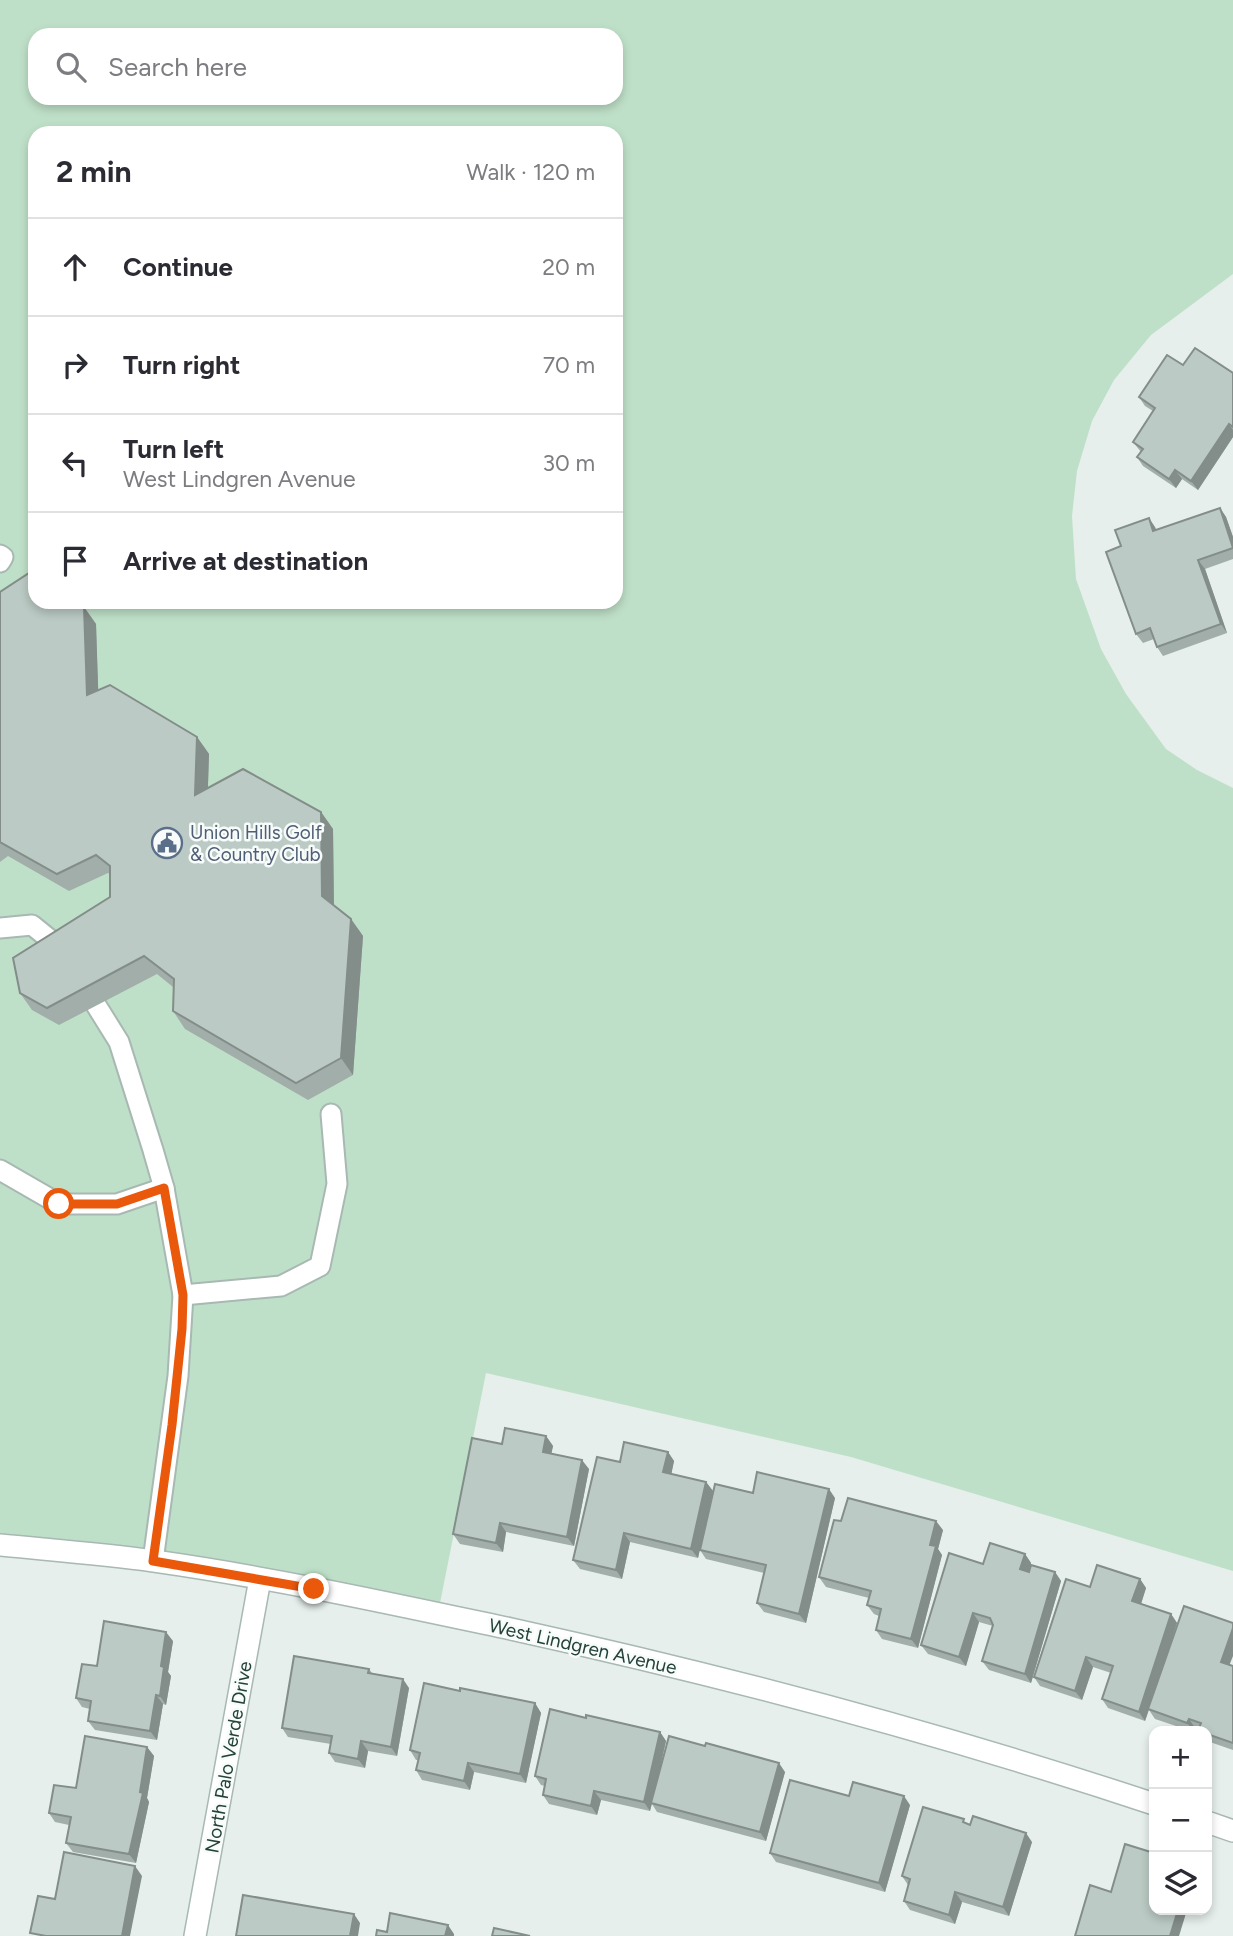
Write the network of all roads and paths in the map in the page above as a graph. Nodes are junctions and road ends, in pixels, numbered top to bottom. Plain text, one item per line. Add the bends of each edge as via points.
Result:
1 (0, 555) edge
2 (0, 562) edge
3 (0, 928) edge
4 (64, 951) edge
5 (96, 1006) edge
6 (331, 1114) dead end
7 (0, 1170) edge
8 (164, 1188) junction
9 (183, 1295) junction
10 (0, 1545) edge
11 (153, 1561) junction
12 (260, 1579) junction
13 (1149, 1802) edge
14 (1212, 1824) edge
15 (1233, 1831) edge
16 (195, 1936) edge

1 - 2 lane
3 - 4 lane via 32,925
5 - 8 lane via 119,1042
6 - 9 lane via 337,1184 320,1266 281,1286
7 - 8 lane via 59,1204 117,1204
8 - 9 lane
9 - 11 lane via 178,1376
10 - 11 street, West Lindgren Avenue
11 - 12 street, West Lindgren Avenue
12 - 13 street, West Lindgren Avenue via 464,1619 770,1690
12 - 16 street, North Palo Verde Drive
14 - 15 street

